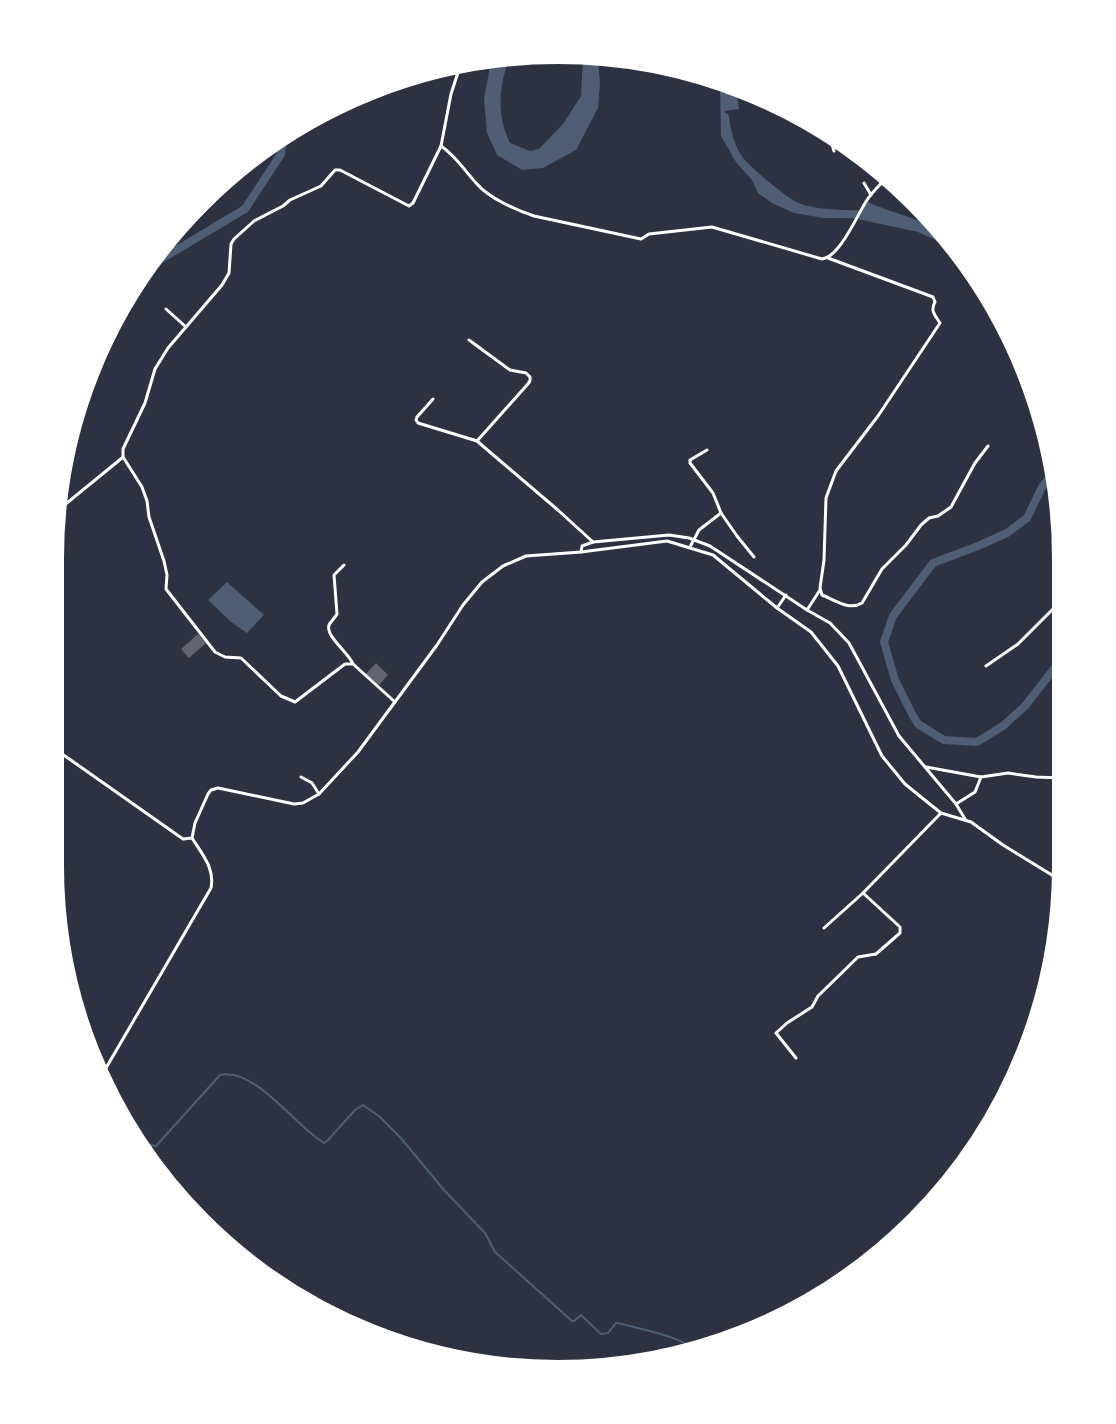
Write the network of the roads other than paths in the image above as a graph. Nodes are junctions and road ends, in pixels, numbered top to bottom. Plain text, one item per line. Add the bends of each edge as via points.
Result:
1 (458, 73) edge
2 (832, 145) edge
3 (441, 146) junction
4 (834, 151) dead end
5 (864, 183) dead end
6 (882, 183) edge
7 (871, 195) junction
8 (828, 258) junction
9 (166, 309) dead end
10 (186, 327) junction
11 (469, 340) dead end
12 (433, 399) dead end
13 (477, 441) junction
14 (988, 446) dead end
15 (707, 450) dead end
16 (123, 457) junction
17 (65, 505) edge
18 (721, 513) junction
19 (693, 539) junction
20 (593, 542) junction
21 (690, 547) junction
22 (581, 552) junction
23 (754, 557) dead end
24 (344, 565) dead end
25 (820, 590) junction
26 (786, 595) junction
27 (777, 608) junction
28 (1054, 608) edge
29 (807, 610) junction
30 (353, 664) junction
31 (986, 666) dead end
32 (395, 702) junction
33 (62, 754) edge
34 (925, 767) junction
35 (301, 777) dead end
36 (981, 777) junction
37 (1054, 777) edge
38 (319, 794) junction
39 (956, 804) junction
40 (941, 813) junction
41 (965, 819) junction
42 (192, 838) junction
43 (1054, 876) edge
44 (863, 893) junction
45 (824, 928) dead end
46 (796, 1058) dead end
47 (106, 1069) edge

1 - 3 street
2 - 4 street
3 - 8 street via 479,187 534,216 641,239 712,227
3 - 10 street via 409,206 335,170 321,186 254,221 231,244 231,265 222,285
5 - 7 street
6 - 7 street
7 - 8 street
8 - 25 street via 933,297 932,309 940,323 836,471 826,498
9 - 10 street
10 - 16 street via 155,369
11 - 13 street via 510,370 530,377
12 - 13 street via 417,417 418,423
13 - 20 street
14 - 25 street via 951,507 921,525 882,569 862,603 848,607
15 - 18 street via 690,462
16 - 17 street
16 - 30 street via 142,487 164,561 166,589 215,652 241,658 281,696 295,702 345,664
18 - 19 street
18 - 23 street
19 - 20 street via 669,535
19 - 21 street
19 - 26 street
20 - 22 street via 584,544
21 - 22 street via 667,541
21 - 27 street via 713,555
22 - 32 street via 526,556 482,582
24 - 30 street via 334,575 337,614 328,629
25 - 29 street
26 - 27 street
26 - 29 street
27 - 40 street via 811,632 838,666 882,756 905,784
28 - 31 street via 1018,644
29 - 34 street via 849,643 899,736
30 - 32 street
32 - 38 street
33 - 42 street via 183,839
34 - 36 street
34 - 39 street
35 - 38 street
36 - 37 street via 1008,773
36 - 39 street via 975,792
38 - 42 street via 294,804 211,790
39 - 41 street
40 - 41 street
40 - 44 street
41 - 43 street
42 - 47 street via 214,877 211,888
44 - 45 street
44 - 46 street via 900,927 900,933 876,954 858,957 812,1007 776,1033

